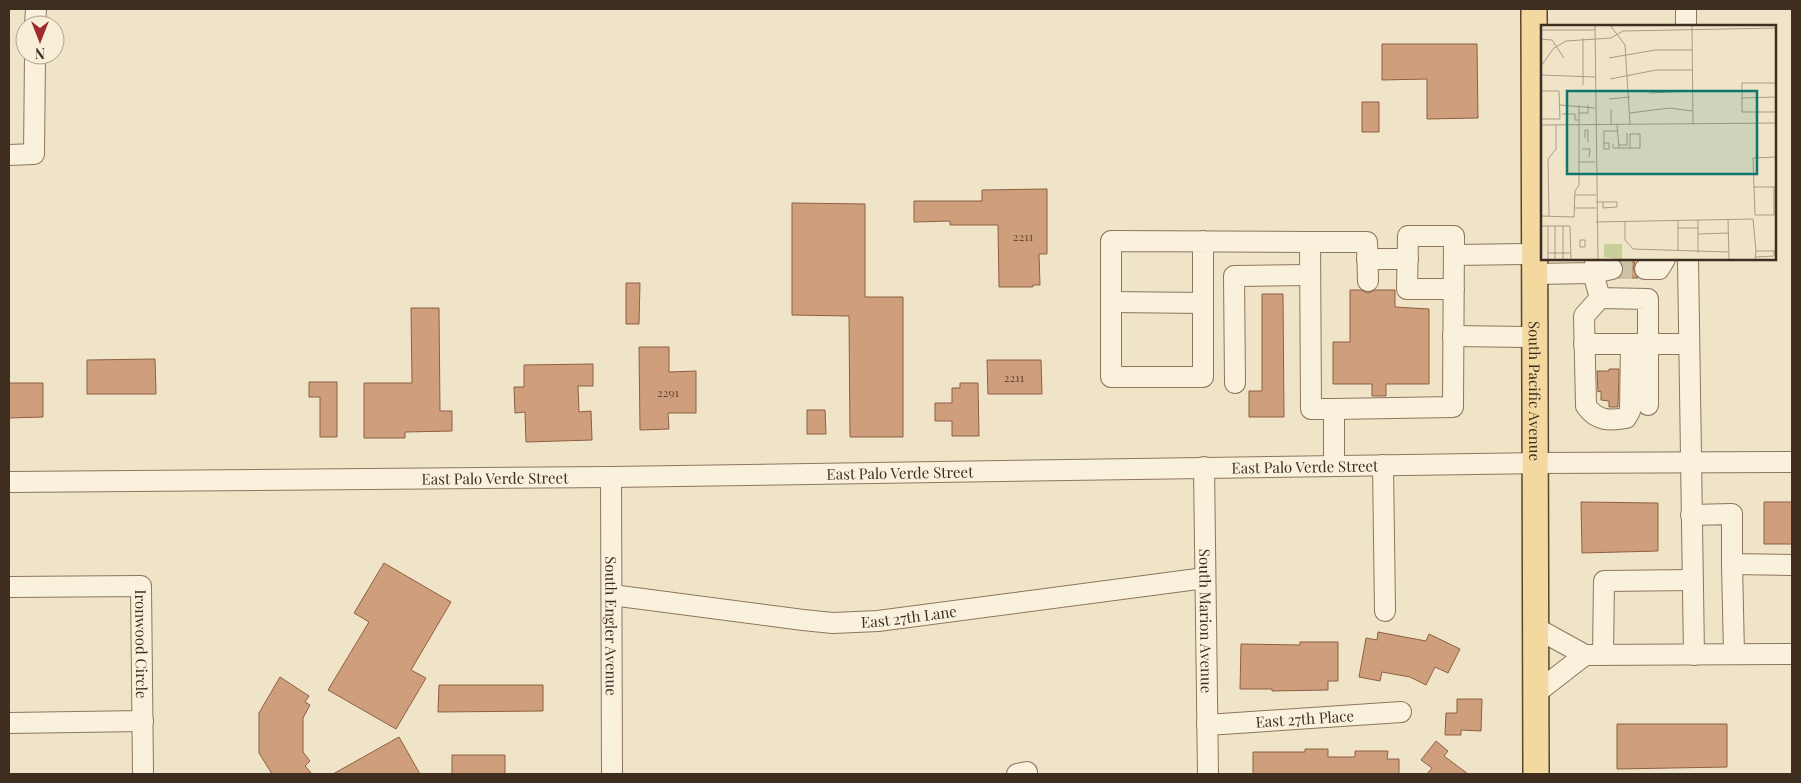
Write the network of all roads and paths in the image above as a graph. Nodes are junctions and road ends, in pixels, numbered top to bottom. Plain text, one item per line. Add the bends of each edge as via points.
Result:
1 (1534, 9) edge
2 (1686, 9) edge
3 (1686, 25) edge
4 (35, 65) edge
5 (1538, 114) edge
6 (9, 154) edge
7 (1203, 240) junction
8 (1310, 242) junction
9 (1454, 255) junction
10 (1367, 259) junction
11 (1408, 259) junction
12 (1664, 260) edge
13 (1688, 260) edge
14 (1534, 264) junction
15 (1600, 267) edge
16 (1645, 269) tunnel mouth
17 (1310, 276) junction
18 (1368, 282) dead end
19 (1454, 289) junction
20 (1600, 298) junction
21 (1111, 302) junction
22 (1203, 302) junction
23 (1453, 336) junction
24 (1534, 337) junction
25 (1584, 344) junction
26 (1640, 344) junction
27 (1689, 344) junction
28 (1235, 383) dead end
29 (1648, 405) dead end
30 (1334, 409) junction
31 (1690, 462) junction
32 (1792, 462) edge
33 (1535, 463) junction
34 (1383, 465) junction
35 (1334, 466) junction
36 (1204, 467) junction
37 (611, 477) junction
38 (9, 482) edge
39 (1691, 515) junction
40 (1732, 564) junction
41 (1792, 565) edge
42 (1206, 578) junction
43 (1692, 580) junction
44 (9, 587) edge
45 (612, 595) junction
46 (1385, 611) dead end
47 (1536, 628) junction
48 (1734, 654) junction
49 (1792, 654) edge
50 (1594, 655) junction
51 (1694, 655) junction
52 (1536, 693) junction
53 (1401, 712) dead end
54 (143, 721) junction
55 (9, 723) edge
56 (1207, 725) junction
57 (143, 774) edge
58 (612, 774) edge
59 (1208, 774) edge
60 (1536, 774) edge

1 - 5 main road, South Pacific Avenue
2 - 3 street
4 - 6 street via 34,154
5 - 14 main road, South Pacific Avenue
7 - 8 street
7 - 21 street via 1111,241
7 - 22 street
8 - 10 street via 1367,242
8 - 17 street
9 - 11 street via 1454,236 1408,236
9 - 14 street
9 - 19 street
10 - 11 street
10 - 18 street
11 - 19 street via 1407,289
12 - 16 street via 1659,269
13 - 27 street
14 - 15 street
14 - 24 main road, South Pacific Avenue
15 - 20 street
17 - 28 street via 1234,276
17 - 30 street via 1311,409
19 - 23 street
20 - 25 street via 1584,316
20 - 26 street via 1648,298
21 - 22 street
21 - 22 street via 1111,377 1203,377
23 - 24 street
23 - 30 street via 1453,407
24 - 33 main road, South Pacific Avenue
25 - 26 street
25 - 26 street via 1586,406 1600,419 1616,420 1626,418 1630,411
26 - 27 street
26 - 29 street
27 - 31 street
30 - 35 street
31 - 32 street, East Palo Verde Street
31 - 33 street, East Palo Verde Street
31 - 39 street
33 - 34 street, East Palo Verde Street
33 - 47 main road, South Pacific Avenue
34 - 35 street, East Palo Verde Street
34 - 46 street
35 - 36 street, East Palo Verde Street
36 - 37 street, East Palo Verde Street
36 - 42 street, South Marion Avenue
37 - 38 street, East Palo Verde Street
37 - 45 street, South Engler Avenue
39 - 40 street via 1732,514
39 - 43 street
40 - 41 street
40 - 48 street
42 - 45 street, East 27th Lane via 878,621 833,623
42 - 56 street, South Marion Avenue
43 - 50 street via 1604,581
43 - 51 street
44 - 54 street, Ironwood Circle via 141,586
45 - 58 street, South Engler Avenue
47 - 50 street
47 - 52 main road, South Pacific Avenue
48 - 49 street
48 - 51 street
50 - 51 street
50 - 52 street
52 - 60 main road, South Pacific Avenue
53 - 56 street, East 27th Place
54 - 55 street
54 - 57 street, Ironwood Circle
56 - 59 street, South Marion Avenue

